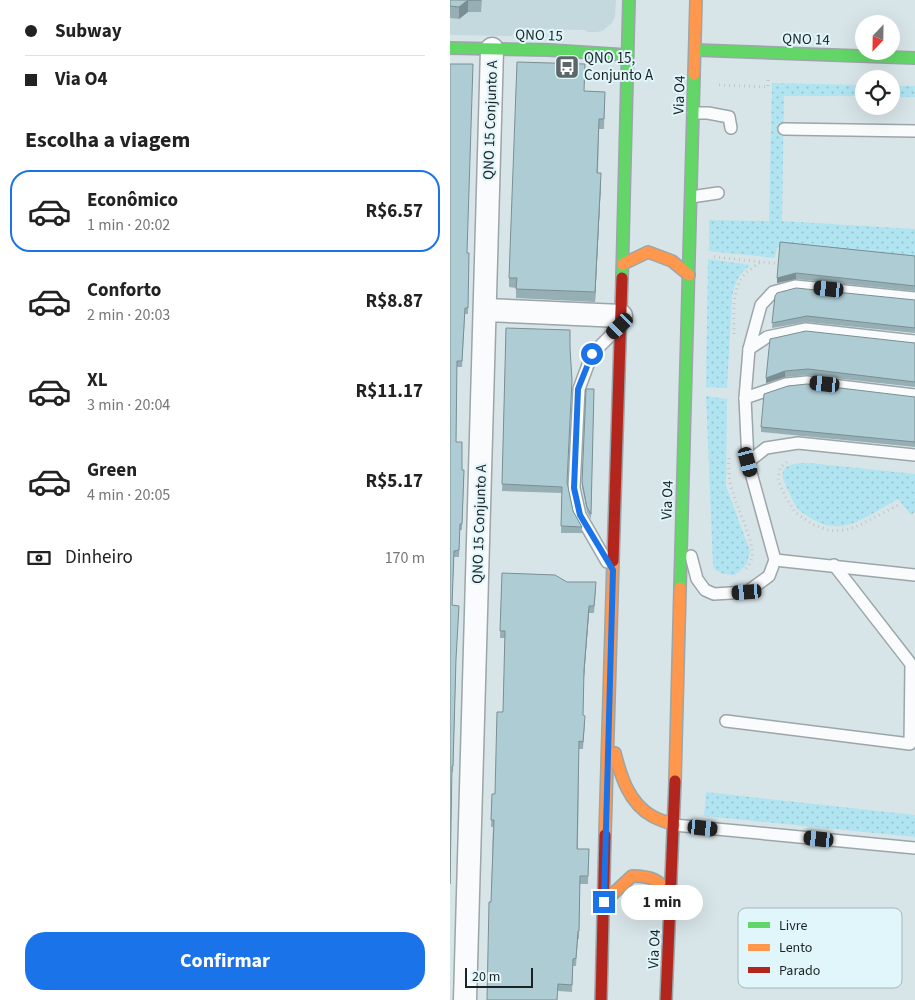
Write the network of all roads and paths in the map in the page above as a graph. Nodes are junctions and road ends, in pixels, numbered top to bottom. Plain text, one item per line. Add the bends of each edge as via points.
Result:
1 (629, 0) edge
2 (696, 0) edge
3 (450, 48) edge
4 (492, 49) junction
5 (695, 50) junction
6 (626, 55) junction
7 (915, 58) edge
8 (693, 113) junction
9 (731, 128) dead end
10 (784, 129) dead end
11 (915, 131) edge
12 (718, 193) dead end
13 (691, 197) junction
14 (710, 256) dead end
15 (762, 262) junction
16 (623, 264) junction
17 (781, 264) edge
18 (689, 275) junction
19 (915, 298) edge
20 (485, 310) junction
21 (621, 321) junction
22 (734, 335) dead end
23 (915, 341) edge
24 (749, 349) junction
25 (915, 395) edge
26 (745, 398) junction
27 (729, 451) dead end
28 (915, 456) edge
29 (788, 461) dead end
30 (748, 462) junction
31 (900, 504) dead end
32 (682, 523) junction
33 (775, 560) junction
34 (834, 565) junction
35 (613, 570) junction
36 (743, 572) dead end
37 (915, 575) edge
38 (726, 721) dead end
39 (609, 730) junction
40 (912, 744) edge
41 (674, 824) junction
42 (915, 848) edge
43 (672, 895) junction
44 (604, 902) junction
45 (465, 1000) edge
46 (601, 1000) edge
47 (666, 1000) edge

1 - 6 main road
2 - 5 main road, Via O4
3 - 4 main road, QNO 15
4 - 6 main road, QNO 15
4 - 20 street, QNO 15 Conjunto A
5 - 7 main road, QNO 14
5 - 8 main road, Via O4
6 - 16 main road
8 - 9 lane via 729,117
8 - 13 main road, Via O4
10 - 11 lane
12 - 13 lane
13 - 18 main road, Via O4
14 - 15 path
15 - 17 path
15 - 22 path via 745,274 737,289
16 - 18 main road via 648,252 672,261
16 - 21 main road
18 - 32 main road, Via O4
19 - 24 lane via 795,286 773,292 760,305
20 - 21 street
20 - 45 street, QNO 15 Conjunto A
21 - 35 main road
21 - 35 lane via 592,354 578,389 574,488 580,515
23 - 24 lane via 806,329 766,337
24 - 26 lane
25 - 26 lane via 808,382 786,384
26 - 30 lane
27 - 36 path via 732,493 752,546 752,557
28 - 30 lane via 798,443 766,448
29 - 31 path via 780,468 778,480 785,496 796,512 821,528 830,531 856,527
30 - 33 lane
32 - 33 lane via 697,580 705,590 714,594 747,592 769,576
32 - 41 main road, Via O4
33 - 34 lane
34 - 37 lane
34 - 40 lane via 911,664
35 - 39 main road
38 - 40 lane
39 - 41 main road via 621,778 632,800 650,815
39 - 44 main road
41 - 42 lane
41 - 43 main road, Via O4
43 - 44 main road via 662,883 647,875 632,876
43 - 47 main road, Via O4
44 - 46 main road

